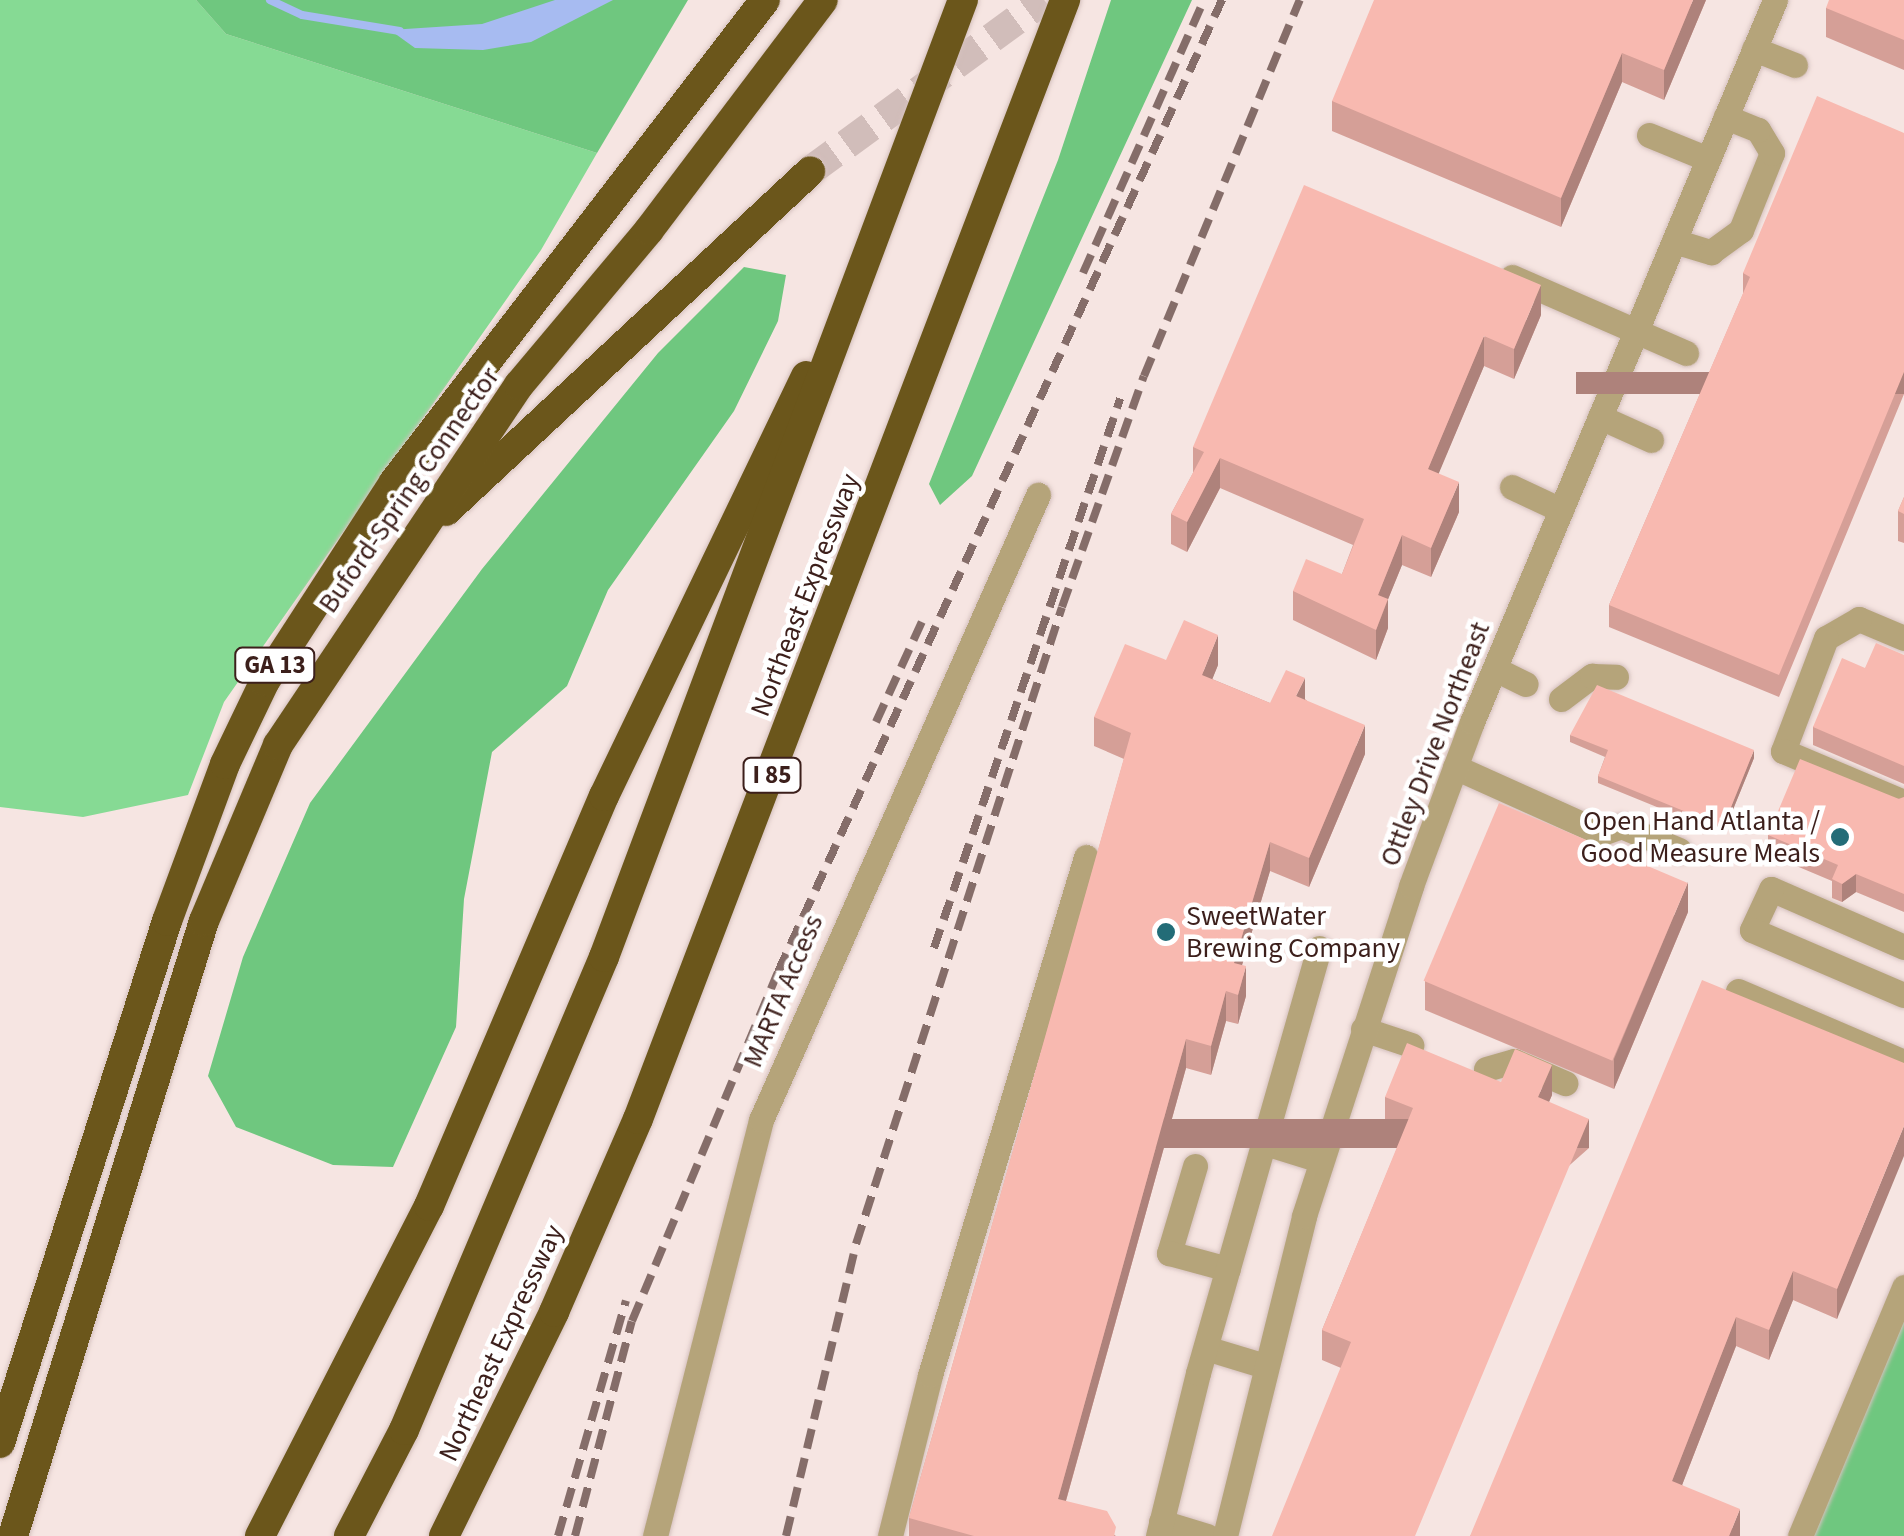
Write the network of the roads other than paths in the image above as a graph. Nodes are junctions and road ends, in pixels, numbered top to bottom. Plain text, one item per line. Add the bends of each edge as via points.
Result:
1 (766, 0) edge
2 (822, 0) edge
3 (963, 0) edge
4 (1065, 0) edge
5 (1775, 0) edge
6 (1754, 49) junction
7 (1795, 65) dead end
8 (1726, 117) junction
9 (1650, 135) dead end
10 (1708, 159) junction
11 (810, 171) tunnel mouth
12 (885, 211) junction
13 (1674, 241) junction
14 (1479, 262) edge
15 (1635, 333) junction
16 (1686, 353) dead end
17 (1600, 417) junction
18 (1651, 440) dead end
19 (1512, 487) dead end
20 (1038, 495) dead end
21 (1561, 510) junction
22 (397, 558) junction
23 (1904, 638) edge
24 (1495, 669) junction
25 (1616, 677) dead end
26 (1526, 684) dead end
27 (1561, 699) dead end
28 (1456, 767) junction
29 (1904, 802) edge
30 (1679, 850) dead end
31 (1086, 857) dead end
32 (1904, 947) edge
33 (1320, 948) dead end
34 (1738, 991) edge
35 (1904, 994) edge
36 (1364, 1030) junction
37 (1411, 1045) edge
38 (1904, 1062) edge
39 (1486, 1069) dead end
40 (1565, 1083) dead end
41 (1262, 1142) junction
42 (1320, 1160) junction
43 (1195, 1166) dead end
44 (1228, 1269) junction
45 (1904, 1287) edge
46 (1209, 1349) junction
47 (1265, 1366) junction
48 (0, 1443) edge
49 (1159, 1529) edge
50 (13, 1536) edge
51 (260, 1536) edge
52 (348, 1536) edge
53 (444, 1536) edge
54 (655, 1536) edge
55 (890, 1536) edge
56 (1207, 1536) edge
57 (1226, 1536) edge
58 (1800, 1536) edge

1 - 48 highway, Buford-Spring Connector / GA 13 via 394,482 265,681 225,764 167,920
2 - 22 highway, Buford-Spring Connector / GA 13 via 649,230 519,386
3 - 12 highway, Northeast Expressway
4 - 53 highway, Northeast Expressway / I 85 via 638,1119 554,1312
5 - 6 street, Ottley Drive Northeast
6 - 7 street
6 - 8 street, Ottley Drive Northeast
8 - 10 street, Ottley Drive Northeast
8 - 13 street via 1758,130 1772,153 1740,230 1711,252
9 - 10 street
10 - 13 street, Ottley Drive Northeast
11 - 22 highway
12 - 51 highway via 604,796 429,1206
12 - 52 highway, Northeast Expressway via 604,957 404,1430
13 - 15 street, Ottley Drive Northeast
14 - 15 street
15 - 16 street
15 - 17 street, Ottley Drive Northeast
17 - 18 street
17 - 21 street, Ottley Drive Northeast
19 - 21 street
20 - 54 street, MARTA Access via 761,1120
21 - 24 street, Ottley Drive Northeast
22 - 50 highway, Buford-Spring Connector / GA 13 via 278,745 204,922
23 - 29 street via 1858,619 1826,638 1783,751
24 - 26 street
24 - 28 street, Ottley Drive Northeast via 1459,731
25 - 27 street via 1592,676
28 - 30 street via 1602,833 1621,826
28 - 36 street, Ottley Drive Northeast
31 - 55 street via 930,1375
32 - 35 street via 1771,889 1752,930
33 - 41 street
34 - 38 street
36 - 37 street
36 - 42 street, Ottley Drive Northeast
39 - 40 street via 1514,1061
41 - 42 street
41 - 44 street
42 - 47 street, Ottley Drive Northeast
43 - 44 street via 1168,1253
44 - 46 street
45 - 58 street via 1836,1423
46 - 47 street
46 - 49 street
47 - 57 street, Ottley Drive Northeast
49 - 56 street

